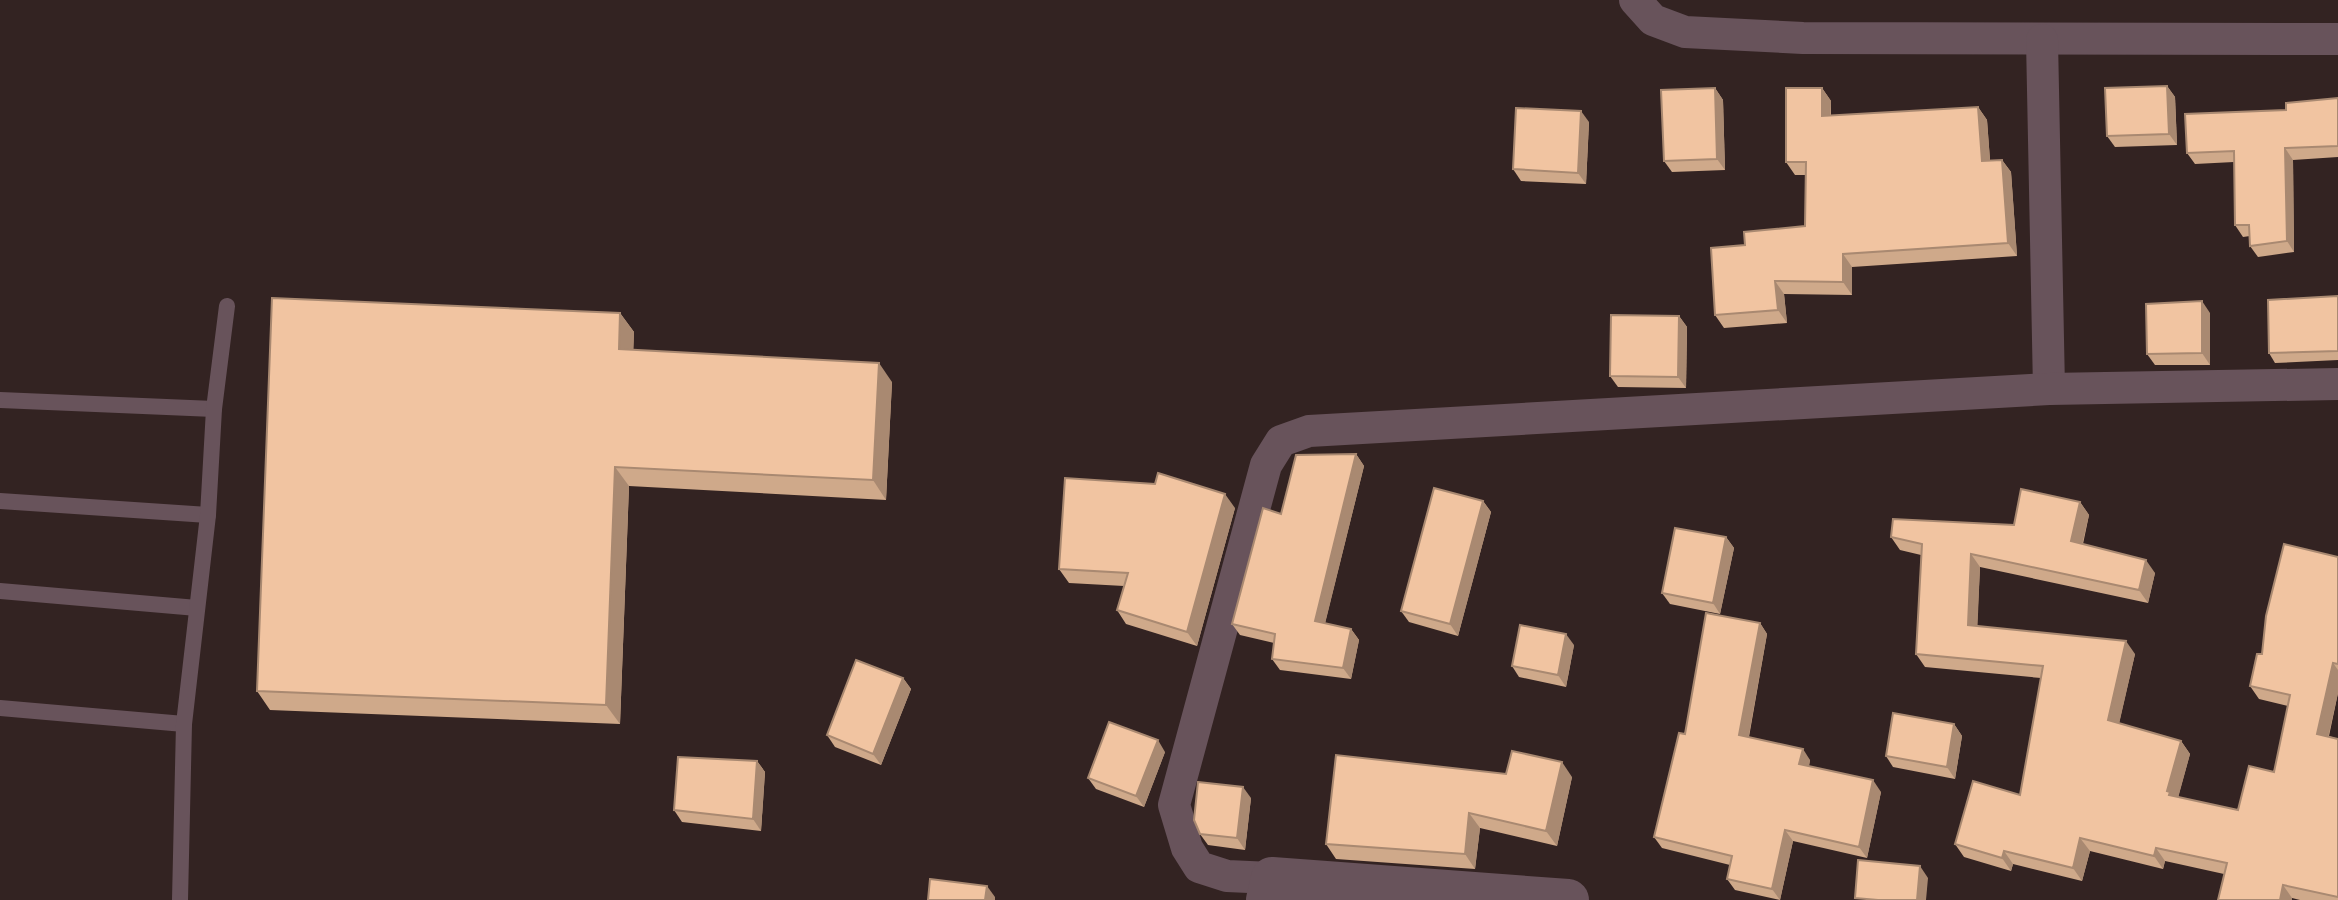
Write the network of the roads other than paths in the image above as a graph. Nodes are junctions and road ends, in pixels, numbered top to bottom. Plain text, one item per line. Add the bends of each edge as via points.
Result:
1 (1635, 0) edge
2 (2338, 39) edge
3 (2042, 40) junction
4 (227, 306) dead end
5 (2338, 384) edge
6 (2049, 389) junction
7 (0, 400) edge
8 (214, 409) junction
9 (0, 501) edge
10 (208, 515) junction
11 (0, 591) edge
12 (197, 608) junction
13 (0, 708) edge
14 (184, 724) junction
15 (1270, 889) edge
16 (180, 900) edge
17 (1568, 900) edge

1 - 3 street via 1653,20 1685,32
2 - 3 street
3 - 6 street
4 - 8 lane
5 - 6 street
6 - 15 street via 1309,431 1281,441 1266,465 1174,805 1187,848 1199,867
7 - 8 lane
8 - 10 lane
9 - 10 lane
10 - 12 lane
11 - 12 lane
12 - 14 lane
13 - 14 lane
14 - 16 lane
15 - 17 street

